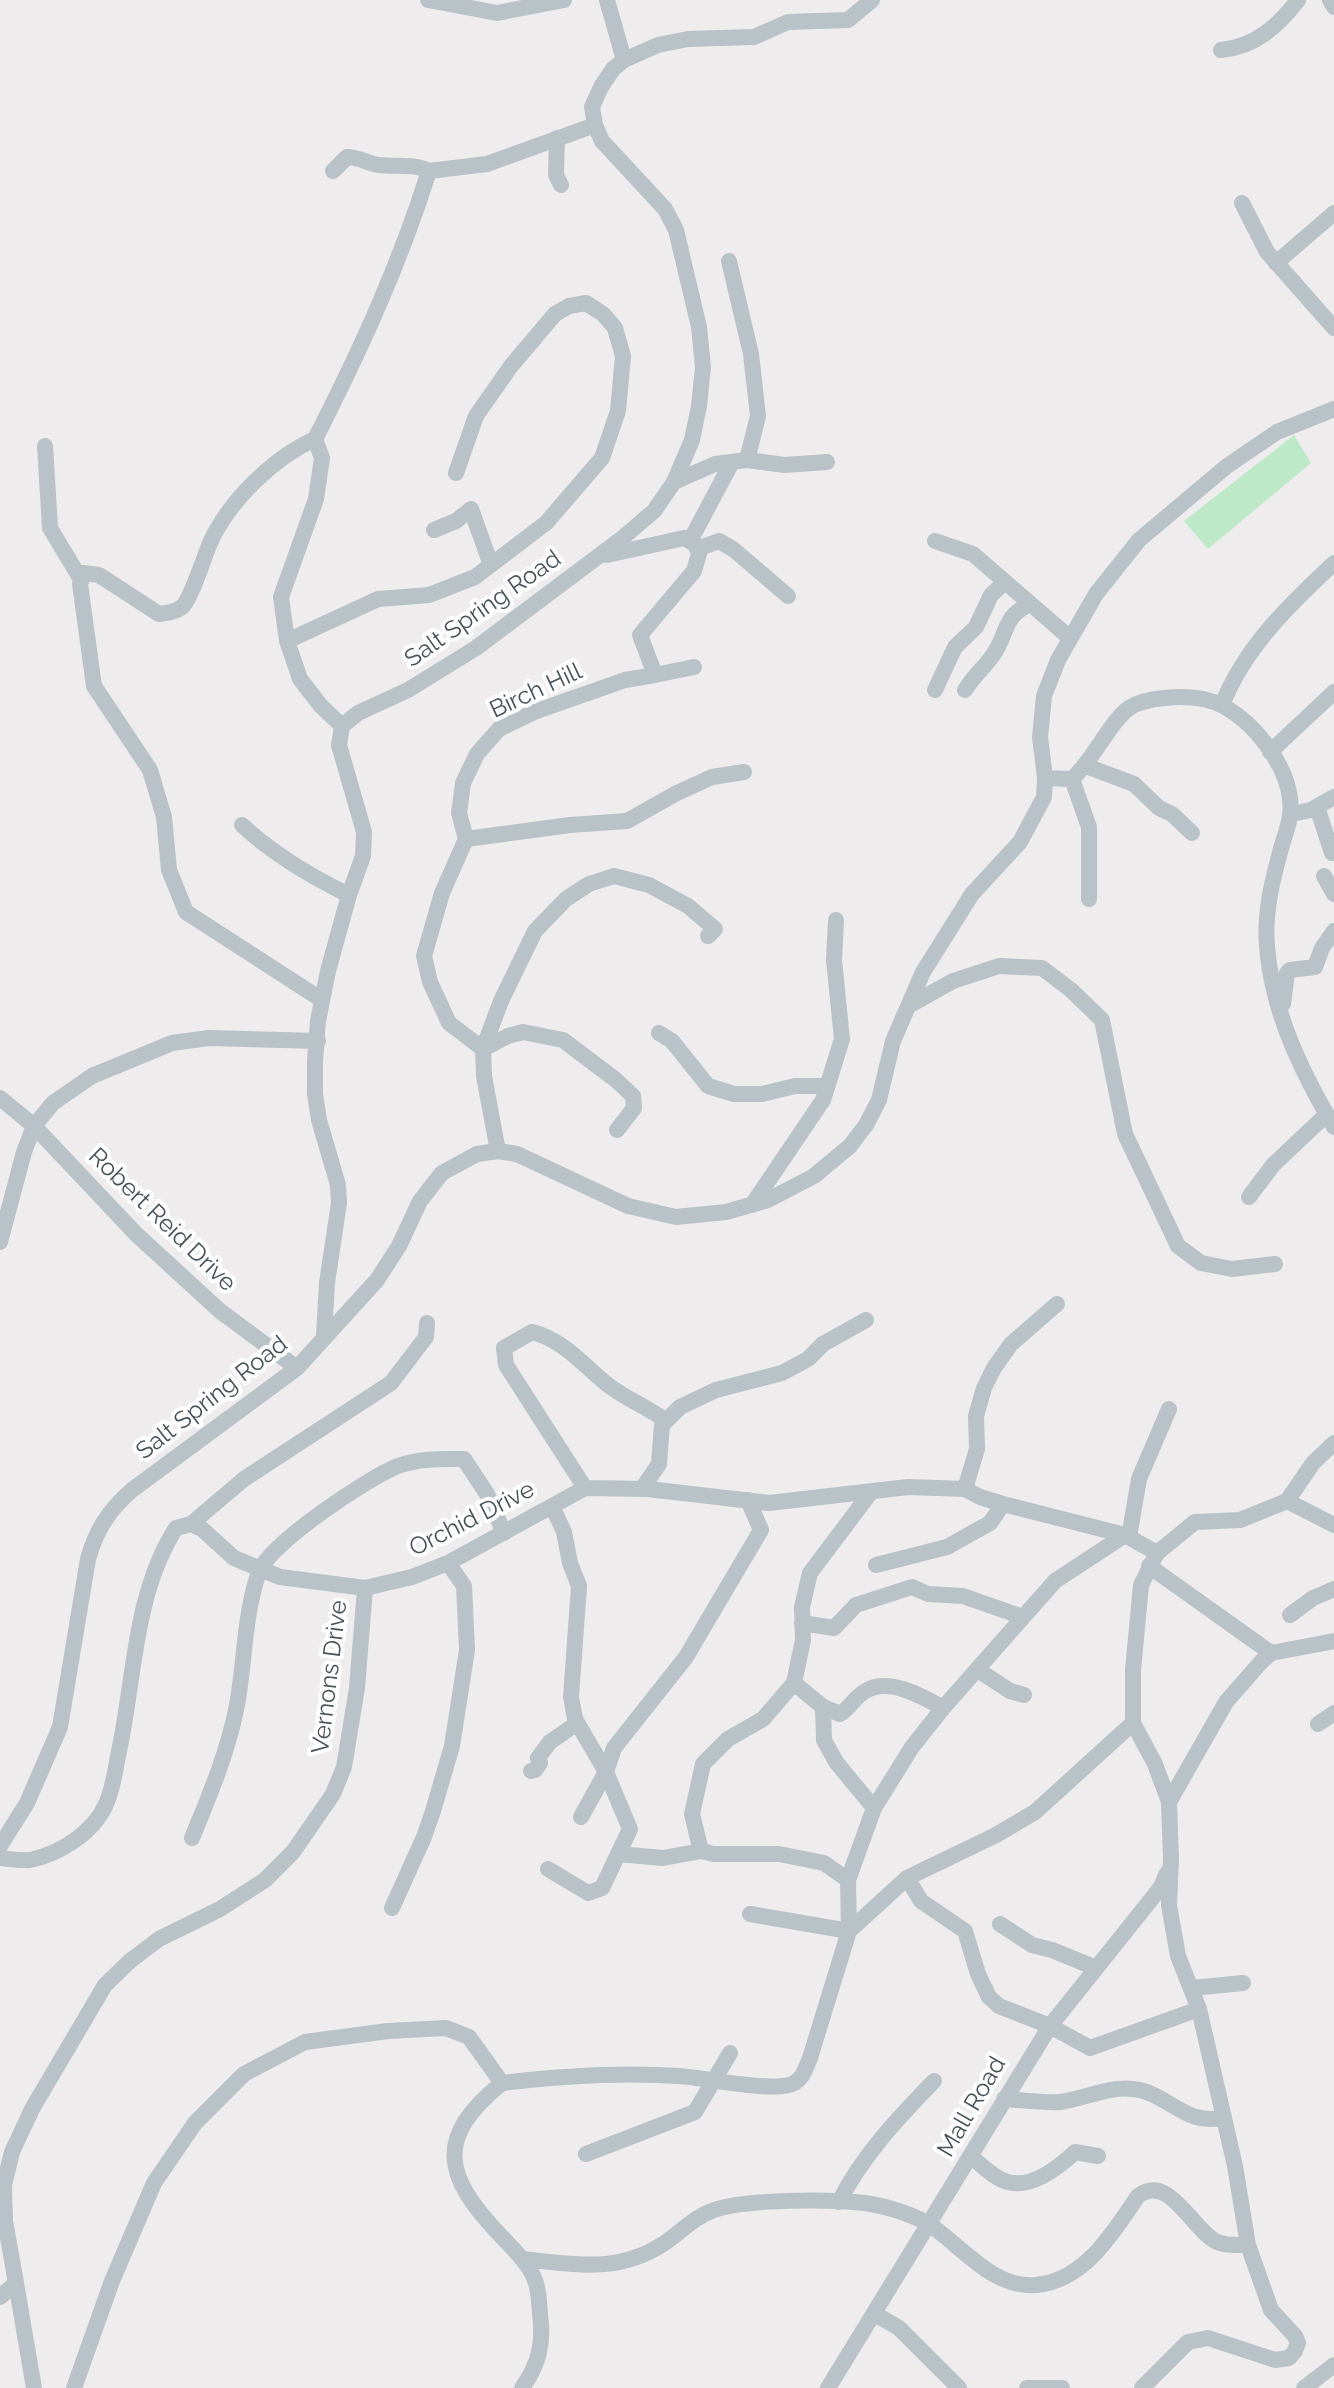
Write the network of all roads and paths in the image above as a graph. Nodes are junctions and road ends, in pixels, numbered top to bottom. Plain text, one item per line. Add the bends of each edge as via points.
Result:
1 (428, 0) edge
2 (564, 0) edge
3 (607, 0) edge
4 (872, 0) edge
5 (1298, 0) edge
6 (1330, 0) edge
7 (1334, 7) edge
8 (1221, 50) dead end
9 (624, 60) junction
10 (595, 125) junction
11 (557, 138) junction
12 (333, 171) dead end
13 (429, 171) junction
14 (561, 185) dead end
15 (1242, 203) dead end
16 (1334, 213) edge
17 (729, 261) dead end
18 (1276, 263) junction
19 (1334, 328) edge
20 (1334, 409) edge
21 (315, 439) junction
22 (45, 446) dead end
23 (739, 461) junction
24 (827, 462) dead end
25 (456, 473) dead end
26 (674, 482) junction
27 (434, 530) dead end
28 (935, 541) dead end
29 (694, 545) junction
30 (600, 556) junction
31 (1334, 563) edge
32 (491, 565) junction
33 (80, 578) junction
34 (1005, 582) junction
35 (788, 596) dead end
36 (1030, 604) junction
37 (1070, 638) junction
38 (287, 641) junction
39 (694, 667) dead end
40 (655, 675) junction
41 (935, 690) dead end
42 (965, 690) dead end
43 (1334, 692) edge
44 (1222, 705) junction
45 (342, 726) junction
46 (1270, 752) junction
47 (1086, 766) junction
48 (744, 772) dead end
49 (1045, 778) junction
50 (1072, 779) junction
51 (1334, 797) edge
52 (1317, 807) junction
53 (1291, 814) junction
54 (242, 825) dead end
55 (1192, 833) dead end
56 (466, 839) junction
57 (1089, 844) junction
58 (1332, 853) dead end
59 (1104, 858) dead end
60 (1324, 876) dead end
61 (1334, 894) edge
62 (349, 895) junction
63 (1089, 899) dead end
64 (836, 920) dead end
65 (1334, 931) edge
66 (708, 936) dead end
67 (322, 1000) junction
68 (910, 1005) junction
69 (1282, 1017) junction
70 (659, 1033) dead end
71 (318, 1041) junction
72 (483, 1049) junction
73 (827, 1086) junction
74 (0, 1098) edge
75 (1330, 1121) edge
76 (34, 1126) junction
77 (617, 1130) dead end
78 (498, 1151) junction
79 (1249, 1197) dead end
80 (752, 1205) junction
81 (0, 1242) edge
82 (1275, 1264) dead end
83 (1057, 1304) dead end
84 (866, 1320) dead end
85 (427, 1323) dead end
86 (324, 1336) junction
87 (297, 1368) junction
88 (1169, 1409) dead end
89 (666, 1421) junction
90 (1334, 1443) edge
91 (585, 1488) junction
92 (642, 1489) junction
93 (965, 1489) junction
94 (871, 1492) junction
95 (748, 1500) junction
96 (1287, 1501) junction
97 (1003, 1504) junction
98 (552, 1506) junction
99 (191, 1524) junction
100 (1334, 1525) edge
101 (504, 1533) junction
102 (1127, 1536) junction
103 (1153, 1559) junction
104 (448, 1563) junction
105 (876, 1565) dead end
106 (259, 1570) junction
107 (365, 1588) junction
108 (1334, 1589) edge
109 (1290, 1615) dead end
110 (1023, 1617) junction
111 (802, 1623) junction
112 (1334, 1641) edge
113 (1271, 1653) junction
114 (978, 1670) junction
115 (794, 1683) junction
116 (1024, 1695) dead end
117 (823, 1707) junction
118 (943, 1708) junction
119 (1334, 1713) edge
120 (1133, 1723) junction
121 (576, 1724) junction
122 (1318, 1724) dead end
123 (531, 1771) dead end
124 (606, 1772) junction
125 (1169, 1802) junction
126 (874, 1808) junction
127 (581, 1817) dead end
128 (192, 1838) dead end
129 (0, 1846) edge
130 (701, 1851) junction
131 (618, 1854) junction
132 (0, 1858) edge
133 (1171, 1860) junction
134 (548, 1869) dead end
135 (907, 1878) junction
136 (848, 1880) junction
137 (392, 1908) dead end
138 (750, 1914) dead end
139 (1000, 1924) dead end
140 (849, 1931) junction
141 (1096, 1968) junction
142 (1243, 1983) dead end
143 (1192, 1988) junction
144 (1199, 2009) junction
145 (1050, 2026) junction
146 (730, 2053) dead end
147 (715, 2079) junction
148 (934, 2081) dead end
149 (502, 2083) junction
150 (1004, 2099) junction
151 (1224, 2117) junction
152 (586, 2154) dead end
153 (1098, 2156) dead end
154 (972, 2157) junction
155 (839, 2202) junction
156 (930, 2225) junction
157 (1248, 2245) junction
158 (522, 2259) junction
159 (16, 2283) junction
160 (0, 2297) edge
161 (875, 2314) junction
162 (1334, 2365) edge
163 (34, 2388) edge
164 (74, 2388) edge
165 (522, 2388) edge
166 (828, 2388) edge
167 (959, 2388) edge
168 (1027, 2388) edge
169 (1062, 2388) edge
170 (1142, 2388) edge
171 (1304, 2388) edge

1 - 2 street via 497,13
3 - 9 street
4 - 9 street via 848,20 788,22 754,37 688,39
5 - 8 street via 1254,42
6 - 7 street
9 - 10 street via 613,69 592,107
10 - 11 street
10 - 26 street, Salt Spring Road via 602,141 665,209 676,230 699,327 699,406
11 - 13 street via 487,164
11 - 14 street via 556,175
12 - 13 street via 347,157
13 - 21 street via 382,302
15 - 18 street
16 - 18 street
17 - 23 street via 751,354 758,416
18 - 19 street
20 - 37 street via 1277,432 1147,533 1117,564
21 - 33 street via 295,448 234,503 183,606 159,614 99,575 84,573
21 - 38 street via 322,458 316,499 281,597
22 - 33 street via 50,528
23 - 24 street
23 - 26 street via 715,464
23 - 29 street
25 - 32 street via 476,416 555,314 586,303 603,314 615,328 623,356 618,411 602,458 546,523
26 - 30 street, Salt Spring Road via 654,511
27 - 32 street via 471,509
28 - 34 street via 973,554
29 - 30 street via 684,538
29 - 35 street via 719,541
29 - 40 street via 699,554 694,571 640,635
30 - 45 street, Salt Spring Road via 476,648
31 - 44 street via 1255,643
32 - 38 street via 429,595 378,599
33 - 67 street via 94,686 150,770 164,817 169,870 186,912
34 - 36 street
34 - 41 street via 991,595 976,627 955,647
36 - 37 street
36 - 42 street via 1014,611 994,655
37 - 49 street via 1044,696 1040,737
38 - 45 street via 300,679
39 - 40 street, Birch Hill
40 - 56 street, Birch Hill via 594,689 499,729 477,754 463,783 459,813
43 - 46 street
44 - 46 street via 1256,732
44 - 47 street via 1173,697 1130,707
45 - 62 street, Salt Spring Road via 339,745 364,832 363,856
46 - 53 street via 1282,772
47 - 50 street
47 - 55 street via 1134,784
48 - 56 street via 712,777 627,821
49 - 50 street
49 - 68 street via 1044,797 1030,826 955,918
50 - 57 street via 1089,827
51 - 52 street
52 - 53 street
52 - 58 street
53 - 69 street via 1266,917 1271,978
54 - 62 street via 311,876
56 - 72 street via 442,893 424,956 449,1023
57 - 59 street
57 - 63 street
60 - 61 street
62 - 67 street, Salt Spring Road
64 - 73 street via 834,960 842,1039
65 - 69 street via 1315,967 1287,973
66 - 72 street via 715,929 688,906 649,885 614,876 589,884 535,931
67 - 71 street, Salt Spring Road
68 - 80 street via 893,1041 879,1100 850,1146 797,1186
68 - 82 street via 953,981 999,966 1042,968 1102,1020 1125,1134 1178,1246 1201,1263 1232,1269
69 - 75 street
70 - 73 street via 672,1041 708,1086 734,1094 762,1094
71 - 76 street via 209,1038 172,1043 92,1076 53,1103
71 - 86 street, Salt Spring Road via 315,1094 339,1203
72 - 77 street via 523,1032 563,1040 633,1096 634,1108
72 - 78 street
73 - 80 street via 823,1100
74 - 76 street, Robert Reid Drive
75 - 79 street via 1273,1165
76 - 81 street
76 - 87 street, Robert Reid Drive via 178,1273
78 - 80 street via 517,1154 628,1206 676,1217
78 - 86 street via 477,1154 442,1173 420,1201 377,1280
83 - 93 street via 1011,1344 984,1388 976,1416 977,1449
84 - 89 street via 782,1373 716,1390 680,1407
85 - 99 street via 426,1337 391,1383 244,1479
86 - 87 street, Salt Spring Road
87 - 129 street, Salt Spring Road via 132,1490 102,1521 88,1559 60,1727 27,1803
88 - 102 street via 1139,1479
89 - 91 street via 608,1385 546,1335 532,1332 504,1348 506,1365
89 - 92 street via 659,1464
90 - 96 street
91 - 92 street, Orchid Drive
91 - 98 street, Orchid Drive
92 - 95 street, Orchid Drive
93 - 94 street, Orchid Drive
93 - 97 street, Orchid Drive
94 - 95 street, Orchid Drive via 769,1503
94 - 111 street via 810,1573
95 - 124 street via 761,1530 686,1657 614,1748
96 - 100 street
96 - 103 street via 1240,1520 1195,1522
97 - 102 street, Orchid Drive
97 - 105 street via 990,1523 947,1547
98 - 101 street, Orchid Drive
98 - 121 street via 579,1586 571,1697
99 - 106 street, Orchid Drive via 234,1558
99 - 132 street via 176,1528 153,1574 106,1804 79,1838 63,1847 28,1860
101 - 104 street, Orchid Drive
101 - 106 street via 464,1459 424,1459 395,1467 351,1492 277,1547
102 - 103 street, Orchid Drive
102 - 110 street via 1055,1581
103 - 113 street, Orchid Drive
103 - 120 street via 1141,1585
104 - 107 street, Orchid Drive
104 - 137 street via 464,1586 467,1650 452,1746 424,1837
106 - 107 street, Orchid Drive
106 - 128 street via 225,1757
107 - 159 street, Vernons Drive via 357,1688 344,1767 333,1794 293,1852 265,1880 159,1939 105,1985 12,2152 4,2197
108 - 109 street
110 - 111 street via 963,1596 928,1594 912,1587 856,1605 834,1628
110 - 114 street
111 - 115 street
112 - 113 street
113 - 125 street via 1226,1702
114 - 116 street
114 - 118 street
115 - 117 street
115 - 130 street via 763,1719 728,1739 703,1764 692,1814
117 - 118 street via 840,1714 867,1689 884,1686 919,1694
117 - 126 street via 824,1740
118 - 126 street
119 - 122 street
120 - 125 street
120 - 135 street via 1035,1812
121 - 123 street via 550,1742
121 - 124 street
124 - 127 street
124 - 131 street via 630,1829
125 - 133 street
126 - 136 street
130 - 131 street via 663,1858
130 - 136 street via 794,1857 824,1863
131 - 134 street via 602,1888 588,1893
133 - 141 street, Mall Road via 1161,1887
133 - 143 street via 1171,1918 1178,1956
135 - 140 street
135 - 145 street via 921,1901 965,1931 989,1997 1011,2013
136 - 140 street
138 - 140 street
139 - 141 street via 1032,1945
140 - 147 street via 810,2058 796,2083 776,2087
141 - 145 street, Mall Road
142 - 143 street
143 - 144 street
144 - 145 street via 1090,2048
144 - 151 street
145 - 150 street, Mall Road
146 - 147 street
147 - 149 street via 621,2075
147 - 152 street via 695,2112
148 - 155 street via 895,2121
149 - 158 street via 466,2118 455,2161 459,2183 473,2206
149 - 164 street via 469,2037 446,2028 305,2042 244,2074 195,2123 154,2183
150 - 151 street via 1059,2102 1134,2089 1192,2117
150 - 154 street, Mall Road
151 - 157 street
153 - 154 street via 1075,2152 1060,2166 1023,2183 1004,2181
154 - 156 street, Mall Road
155 - 156 street via 867,2203
155 - 158 street via 736,2203 710,2211 639,2257 611,2265
156 - 157 street via 994,2275 1037,2285 1083,2265 1138,2196 1150,2190 1169,2195 1217,2242
156 - 161 street, Mall Road
157 - 170 street via 1271,2310 1295,2336 1295,2351 1275,2360 1208,2338 1188,2342
158 - 165 street via 536,2282 542,2329 541,2351
159 - 160 street
159 - 163 street, Vernons Drive
161 - 166 street, Mall Road
161 - 167 street via 899,2328
162 - 171 street
168 - 169 street

